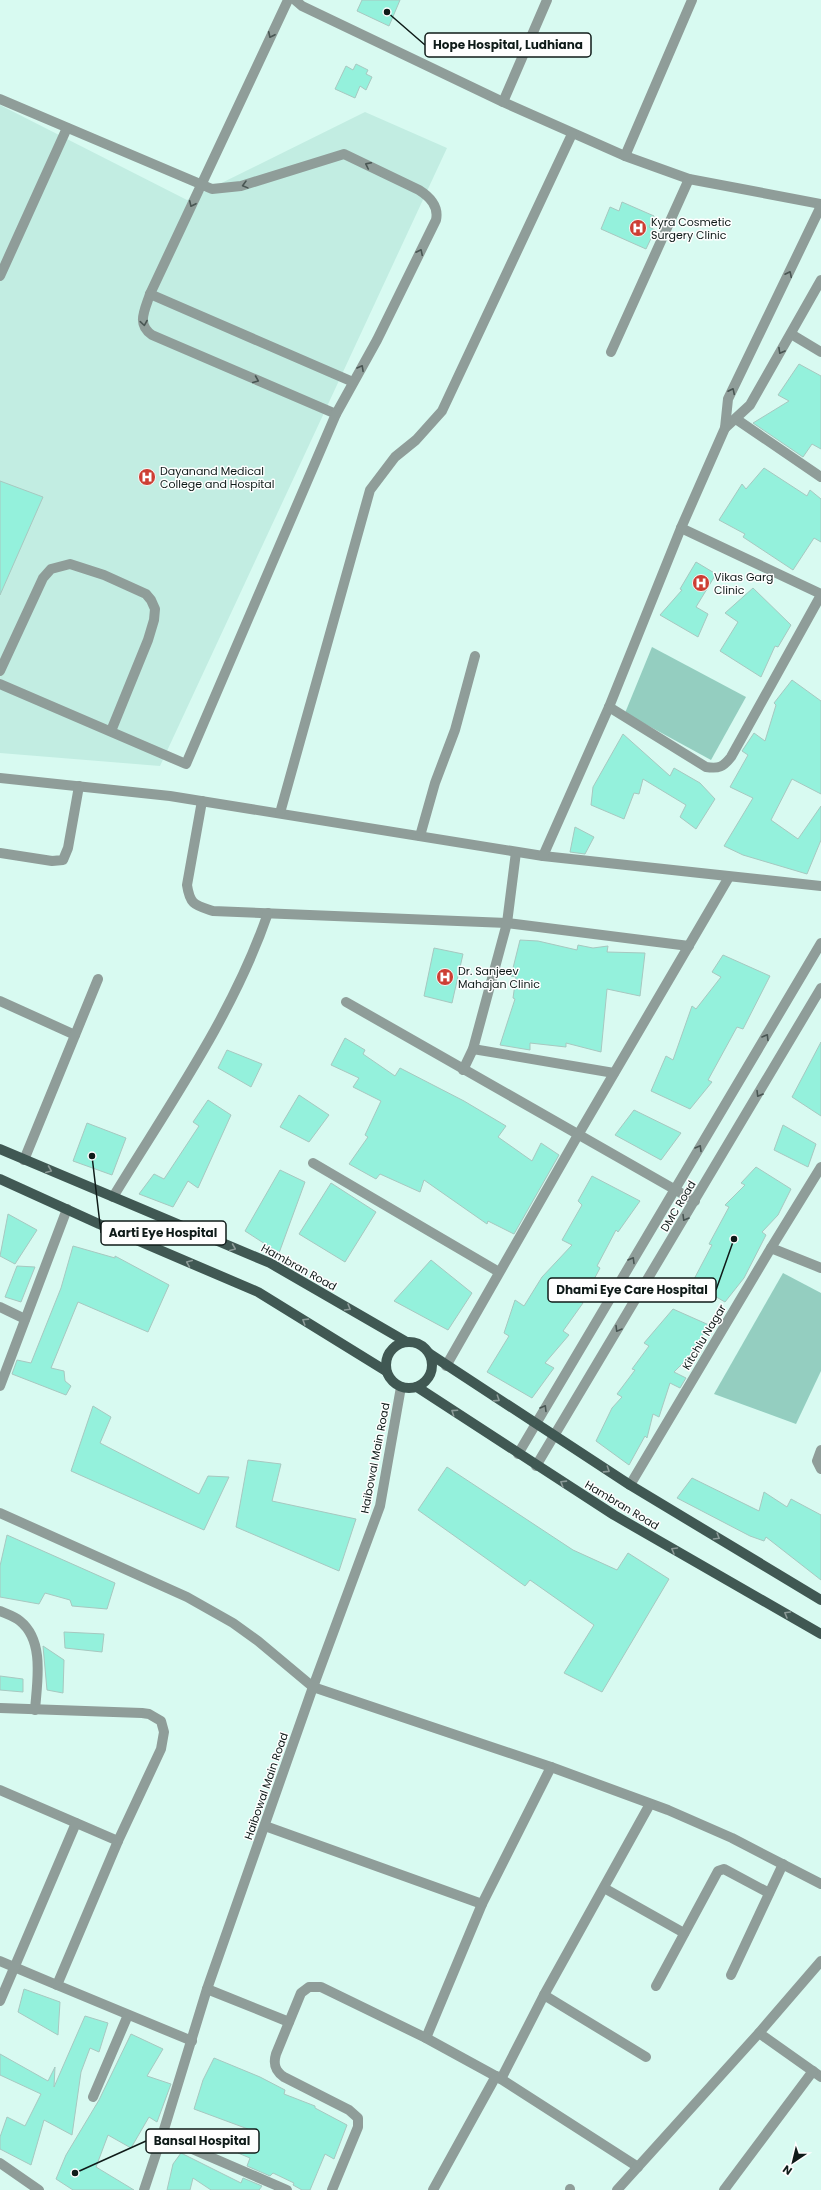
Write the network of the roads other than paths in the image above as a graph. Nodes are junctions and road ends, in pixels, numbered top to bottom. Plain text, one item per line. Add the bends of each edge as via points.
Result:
1 (288, 0) edge
2 (295, 0) edge
3 (547, 0) edge
4 (692, 0) edge
5 (0, 99) edge
6 (503, 102) junction
7 (68, 128) junction
8 (572, 134) junction
9 (625, 156) junction
10 (689, 179) junction
11 (201, 186) junction
12 (821, 205) edge
13 (0, 276) edge
14 (821, 280) edge
15 (150, 294) junction
16 (791, 334) junction
17 (611, 352) dead end
18 (821, 352) edge
19 (353, 382) junction
20 (336, 414) junction
21 (736, 419) junction
22 (725, 428) junction
23 (821, 478) edge
24 (681, 528) junction
25 (821, 594) edge
26 (475, 656) dead end
27 (0, 671) edge
28 (0, 684) edge
29 (609, 707) junction
30 (111, 731) junction
31 (0, 778) edge
32 (78, 786) junction
33 (202, 801) junction
34 (280, 813) junction
35 (420, 836) junction
36 (516, 852) junction
37 (0, 853) edge
38 (543, 856) junction
39 (729, 877) junction
40 (821, 886) edge
41 (268, 913) junction
42 (507, 923) junction
43 (821, 943) edge
44 (689, 946) junction
45 (98, 979) dead end
46 (821, 988) edge
47 (0, 1001) edge
48 (346, 1002) dead end
49 (75, 1035) junction
50 (473, 1049) junction
51 (463, 1070) junction
52 (614, 1073) junction
53 (578, 1135) junction
54 (0, 1149) edge
55 (24, 1160) junction
56 (313, 1163) dead end
57 (821, 1167) edge
58 (0, 1179) edge
59 (675, 1189) junction
60 (113, 1197) junction
61 (696, 1201) junction
62 (66, 1209) junction
63 (771, 1248) junction
64 (821, 1268) edge
65 (498, 1272) junction
66 (0, 1308) edge
67 (25, 1319) junction
68 (405, 1341) junction
69 (430, 1354) junction
70 (446, 1366) junction
71 (386, 1371) junction
72 (0, 1386) edge
73 (402, 1387) junction
74 (417, 1387) junction
75 (535, 1424) junction
76 (554, 1435) junction
77 (821, 1450) edge
78 (518, 1454) junction
79 (536, 1466) junction
80 (821, 1468) edge
81 (630, 1485) junction
82 (0, 1513) edge
83 (821, 1600) edge
84 (0, 1610) edge
85 (821, 1634) edge
86 (313, 1687) junction
87 (0, 1708) edge
88 (35, 1710) junction
89 (551, 1767) junction
90 (0, 1790) edge
91 (650, 1804) junction
92 (76, 1823) junction
93 (265, 1826) junction
94 (118, 1841) junction
95 (784, 1864) junction
96 (821, 1884) edge
97 (604, 1888) junction
98 (770, 1893) junction
99 (482, 1904) junction
100 (684, 1932) junction
101 (0, 1961) edge
102 (821, 1961) edge
103 (14, 1967) junction
104 (731, 1975) dead end
105 (57, 1985) junction
106 (656, 1986) dead end
107 (207, 1989) junction
108 (544, 1995) junction
109 (0, 2001) edge
110 (128, 2015) junction
111 (289, 2022) junction
112 (759, 2033) junction
113 (426, 2038) junction
114 (192, 2042) junction
115 (646, 2057) dead end
116 (817, 2074) edge
117 (498, 2078) junction
118 (93, 2097) dead end
119 (162, 2136) junction
120 (0, 2163) edge
121 (638, 2167) junction
122 (38, 2190) edge
123 (144, 2190) edge
124 (287, 2190) edge
125 (332, 2190) edge
126 (433, 2190) edge
127 (617, 2190) edge
128 (724, 2190) edge

1 -> 11 street
2 - 6 street via 302,6
3 - 6 street
4 - 9 street
5 - 7 street
6 - 8 street
7 - 11 street
7 - 13 street
8 - 9 street
8 - 34 street via 442,412 416,440 394,457 370,490
9 - 10 street
10 - 12 street
10 - 17 street
11 -> 15 street
19 -> 11 street via 377,340 436,220 437,214 430,197 344,154 242,186 212,189
22 -> 12 street via 728,398
14 - 16 street
15 - 19 street
15 -> 20 street via 142,322 146,331 152,335
16 - 18 street
16 -> 21 street via 756,395
19 - 20 street
20 - 30 street via 186,764
21 - 22 street
21 - 23 street
22 - 24 street
24 - 25 street
24 - 29 street
25 - 29 street via 731,757 723,767 706,767
26 - 35 street via 455,730 435,783
27 - 30 street via 43,578 51,569 70,564 104,575 146,594 152,600 154,620
28 - 30 street
29 - 38 street
31 - 32 street
32 - 33 street
32 - 37 street via 68,848 63,860 52,861
33 - 34 street
33 - 41 street via 187,876 188,896 193,904 213,911
34 - 35 street
35 - 36 street
36 - 38 street
36 - 42 street
38 - 39 street
39 - 40 street
39 - 44 street
41 - 42 street
41 - 60 street via 255,951 228,1006
42 - 44 street
42 - 50 street
59 -> 43 street
44 - 52 street
45 - 49 street
46 -> 61 street, DMC Road
47 - 49 street
48 - 51 street
49 - 55 street
50 - 51 street
50 - 52 street
51 - 53 street
52 - 53 street
53 - 59 street
53 - 65 street
54 - 55 main road, Hambran Road
55 -> 60 main road, Hambran Road
56 - 65 street
57 - 63 street, Kitchlu Nagar
58 - 62 main road
59 - 61 street
75 -> 59 street
60 -> 68 main road, Hambran Road via 270,1263
61 -> 76 street, DMC Road
62 - 67 street
71 -> 62 main road via 258,1292
63 - 64 street
63 - 81 street, Kitchlu Nagar
65 - 70 street
66 - 67 street
67 - 72 street
68 - 69 main road via 420,1344
68 - 71 main road via 391,1349 387,1355
69 - 70 main road, Hambran Road
69 - 74 main road via 432,1370 424,1383
70 -> 75 main road, Hambran Road
71 - 73 main road via 389,1378
73 - 74 main road
73 - 86 street, Haibowal Main Road via 380,1506
78 -> 74 main road, Hambran Road
75 - 76 main road, Hambran Road
75 - 78 street
76 - 79 street, DMC Road
76 -> 81 main road, Hambran Road
77 - 80 street via 817,1461
78 - 79 main road, Hambran Road
85 -> 79 main road, Hambran Road via 614,1515
81 -> 83 main road, Hambran Road
82 - 86 street via 187,1597 245,1632
84 - 88 street via 20,1621 32,1636 37,1654
86 - 89 street
86 - 93 street, Haibowal Main Road
87 - 88 street
88 - 94 street via 142,1713 161,1721 164,1732 161,1749
89 - 91 street
89 - 99 street
90 - 92 street
91 - 95 street via 732,1838
91 - 97 street
92 - 94 street
92 - 103 street
93 - 99 street
93 - 107 street, Haibowal Main Road
94 - 105 street
95 - 96 street
95 - 98 street
97 - 100 street
97 - 108 street
98 - 100 street via 724,1869 718,1871
98 - 104 street
99 - 113 street
100 - 106 street
101 - 103 street
102 - 112 street
103 - 105 street
103 - 109 street
105 - 110 street
107 - 111 street
107 - 114 street, Haibowal Main Road
108 - 115 street
108 - 117 street
110 - 114 street
110 - 118 street
111 - 113 street via 301,1993 314,1986
111 - 125 street via 274,2058 275,2068 279,2074 354,2112 358,2118 358,2127
112 - 116 street
112 - 121 street
113 - 117 street
114 - 119 street, Haibowal Main Road
116 - 128 street
117 - 121 street
117 - 126 street
119 - 123 street, Haibowal Main Road
119 - 124 street
120 - 122 street
121 - 127 street

